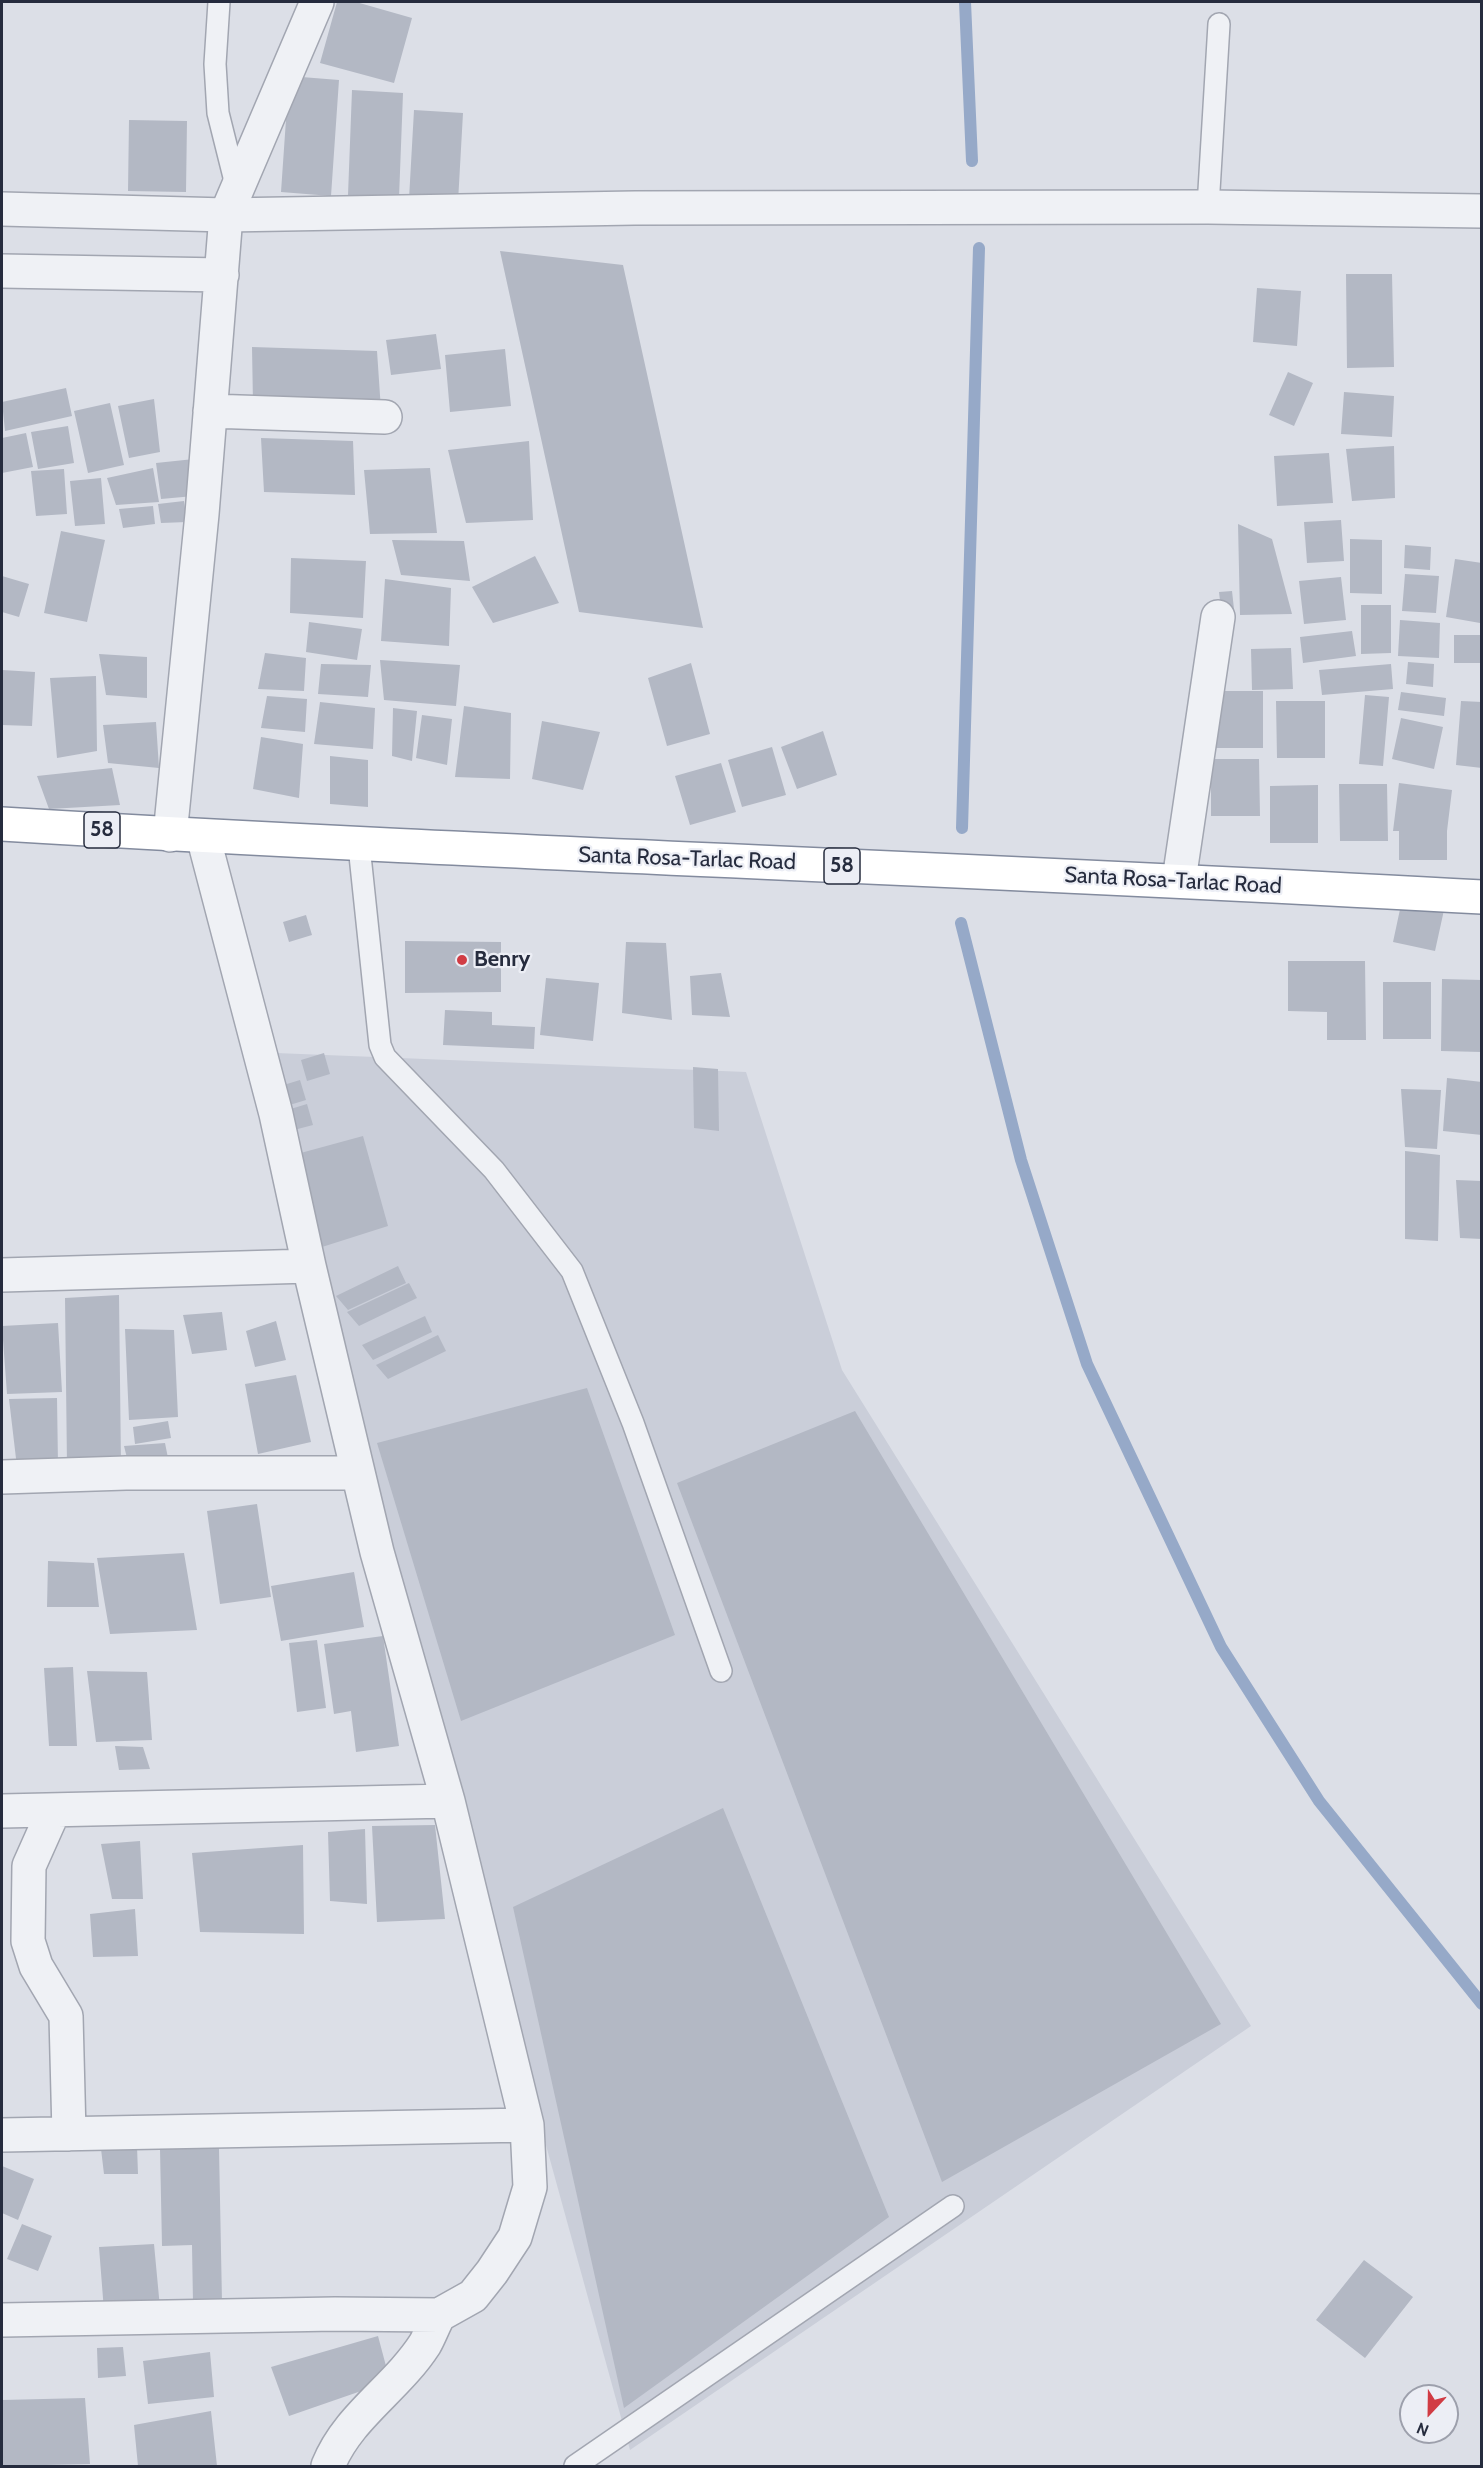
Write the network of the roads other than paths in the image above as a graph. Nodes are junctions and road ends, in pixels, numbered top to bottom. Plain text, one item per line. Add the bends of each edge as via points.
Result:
1 (219, 2) edge
2 (317, 2) edge
3 (1219, 24) dead end
4 (232, 202) junction
5 (1208, 207) junction
6 (2, 209) edge
7 (1482, 211) edge
8 (2, 271) edge
9 (222, 275) junction
10 (210, 411) junction
11 (385, 417) dead end
12 (1218, 617) dead end
13 (2, 824) edge
14 (170, 835) junction
15 (203, 836) junction
16 (360, 846) junction
17 (1179, 880) junction
18 (1482, 897) edge
19 (309, 1266) junction
20 (2, 1275) edge
21 (358, 1473) junction
22 (2, 1477) edge
23 (721, 1671) dead end
24 (448, 1801) junction
25 (54, 1810) junction
26 (2, 1811) edge
27 (527, 2126) junction
28 (69, 2134) junction
29 (2, 2135) edge
30 (953, 2206) dead end
31 (439, 2315) junction
32 (2, 2320) edge
33 (328, 2466) edge
34 (575, 2466) edge

1 - 4 lane via 215,64 218,113
2 - 4 street
3 - 5 lane
4 - 5 street
4 - 6 street
4 - 9 street
5 - 7 street
8 - 9 street
9 - 10 street
10 - 11 street
10 - 14 street
12 - 17 street
13 - 14 highway, Santa Rosa-Tarlac Road / 58
14 - 15 highway, Santa Rosa-Tarlac Road / 58
15 - 16 highway, Santa Rosa-Tarlac Road / 58
15 - 19 street via 276,1114
16 - 17 highway, Santa Rosa-Tarlac Road / 58
16 - 23 lane via 380,1045 385,1057 494,1170 572,1271 633,1423
17 - 18 highway, Santa Rosa-Tarlac Road / 58
19 - 20 street
19 - 21 street
21 - 22 street
21 - 24 street
24 - 25 street
24 - 27 street
25 - 26 street
25 - 28 street via 29,1866 28,1941 36,1966 66,2016
27 - 28 street
27 - 31 street via 530,2187 515,2237 473,2296
28 - 29 street
30 - 34 lane
31 - 32 street via 335,2313
31 - 33 street via 425,2344 394,2382 354,2420 336,2445

